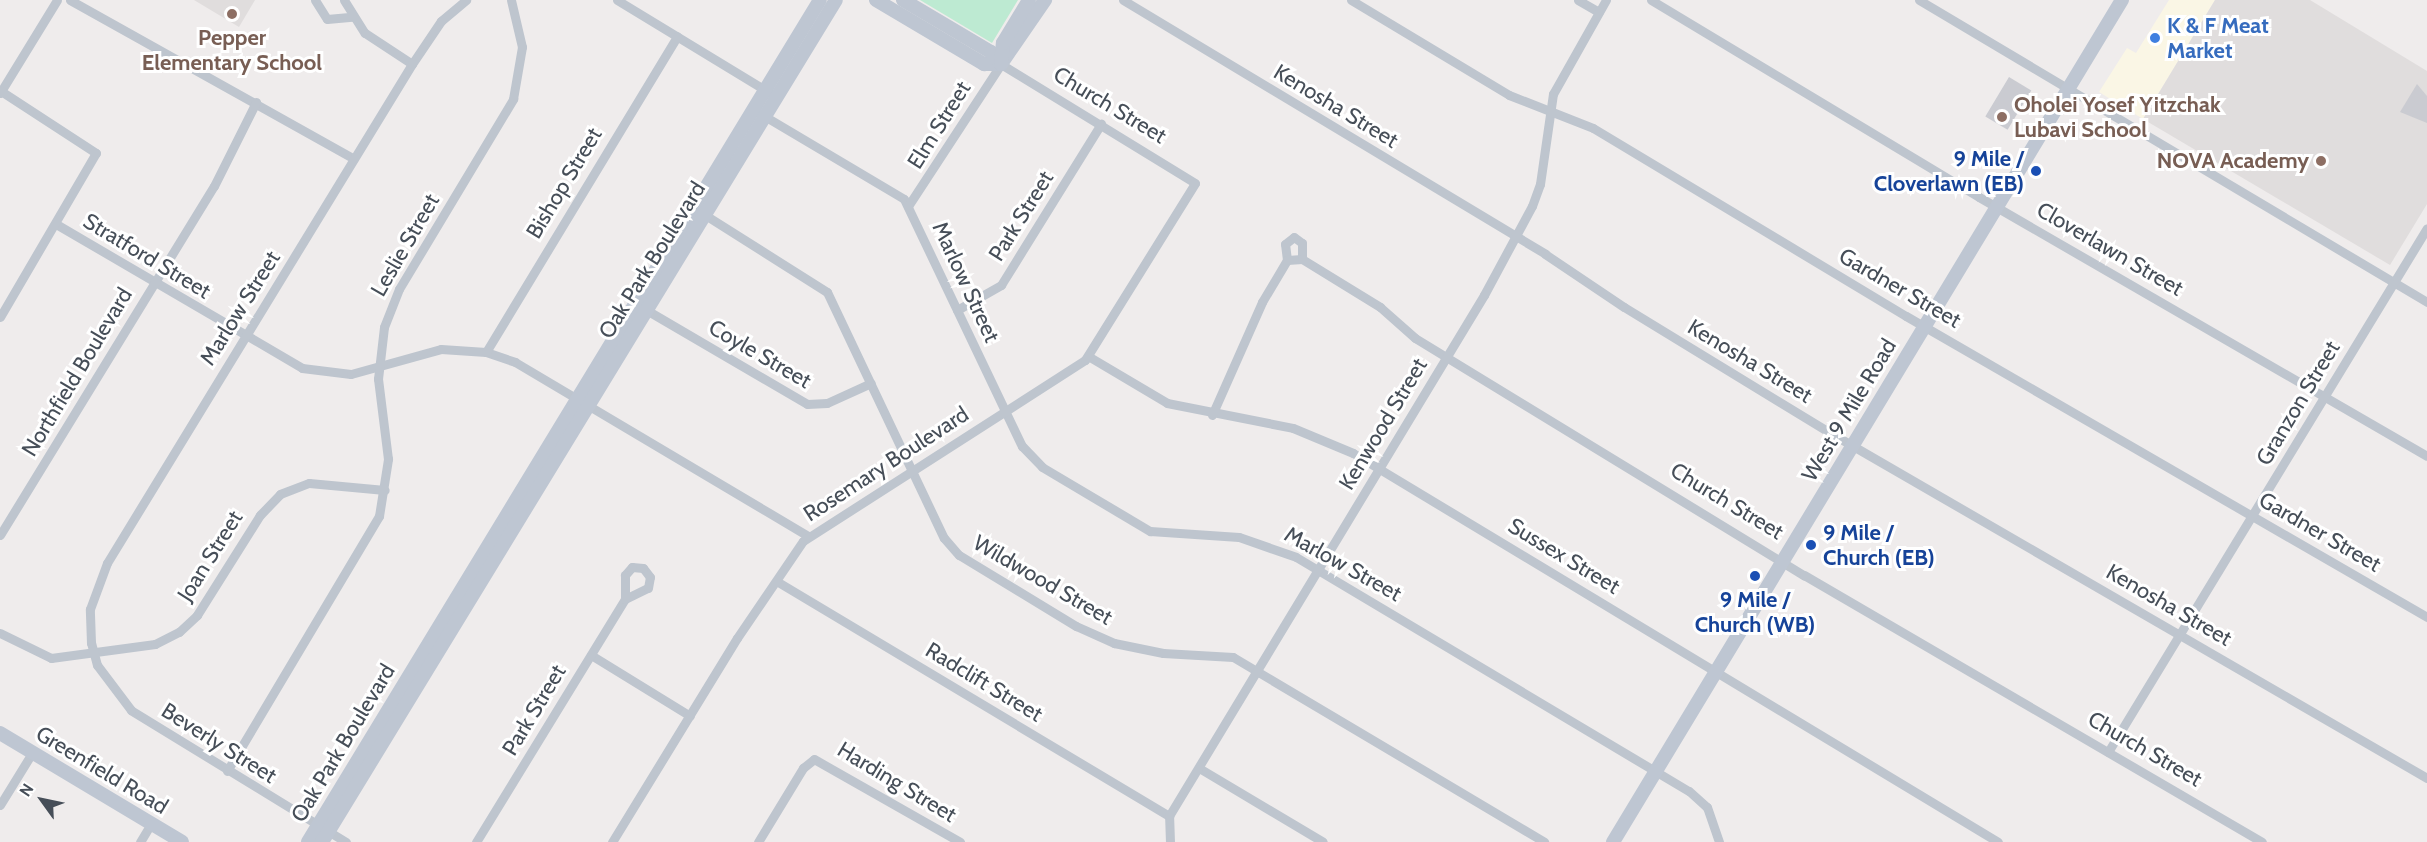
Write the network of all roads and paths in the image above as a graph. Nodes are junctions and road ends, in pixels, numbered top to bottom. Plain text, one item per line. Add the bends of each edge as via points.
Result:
1 (57, 0) edge
2 (70, 0) edge
3 (315, 0) edge
4 (344, 0) edge
5 (466, 0) edge
6 (512, 0) edge
7 (617, 0) edge
8 (820, 0) edge
9 (836, 0) edge
10 (876, 0) edge
11 (1029, 0) edge
12 (1045, 0) edge
13 (1123, 0) edge
14 (1351, 0) edge
15 (1578, 0) edge
16 (1606, 0) edge
17 (1651, 0) edge
18 (1919, 0) edge
19 (2122, 0) edge
20 (900, 4) edge
21 (1599, 12) junction
22 (352, 17) junction
23 (677, 36) junction
24 (412, 64) junction
25 (1001, 64) junction
26 (2068, 89) junction
27 (1, 92) edge
28 (771, 93) junction
29 (256, 102) junction
30 (1549, 110) junction
31 (759, 113) junction
32 (1101, 124) junction
33 (354, 159) junction
34 (1195, 183) joint
35 (908, 206) junction
36 (1997, 206) junction
37 (699, 212) junction
38 (56, 224) junction
39 (2427, 228) edge
40 (1516, 236) junction
41 (1302, 259) junction
42 (1287, 260) junction
43 (2394, 282) junction
44 (154, 283) junction
45 (2427, 302) edge
46 (640, 306) junction
47 (957, 310) junction
48 (0, 316) edge
49 (1925, 325) junction
50 (244, 338) junction
51 (486, 352) junction
52 (1088, 356) junction
53 (1446, 356) junction
54 (379, 366) junction
55 (871, 383) junction
56 (2325, 396) junction
57 (583, 402) junction
58 (1005, 411) junction
59 (1212, 415) junction
60 (1853, 444) junction
61 (2427, 456) edge
62 (1379, 468) junction
63 (911, 469) junction
64 (385, 490) junction
65 (2252, 515) junction
66 (0, 536) edge
67 (808, 536) junction
68 (1783, 559) junction
69 (1318, 569) junction
70 (778, 582) junction
71 (625, 599) dead end
72 (2427, 617) edge
73 (0, 633) edge
74 (2180, 634) junction
75 (94, 654) junction
76 (591, 655) junction
77 (1716, 669) junction
78 (1257, 670) junction
79 (690, 716) junction
80 (0, 733) edge
81 (2108, 752) junction
82 (32, 753) junction
83 (1198, 768) junction
84 (227, 771) junction
85 (1656, 771) junction
86 (2427, 778) edge
87 (0, 805) edge
88 (1169, 816) junction
89 (151, 824) junction
90 (322, 833) edge
91 (140, 842) edge
92 (182, 842) edge
93 (308, 842) edge
94 (346, 842) edge
95 (476, 842) edge
96 (612, 842) edge
97 (758, 842) edge
98 (960, 842) edge
99 (1170, 842) edge
100 (1323, 842) edge
101 (1544, 842) edge
102 (1613, 842) edge
103 (1719, 842) edge
104 (1998, 842) edge
105 (2262, 842) edge

1 - 27 street
2 - 29 street
3 - 22 street via 327,19
4 - 22 street
5 - 24 street, Marlow Street via 441,21
6 - 54 street, Leslie Street via 522,47 517,88 393,301
7 - 23 street
8 - 28 street, Oak Park Boulevard
9 - 28 street, Oak Park Boulevard
10 - 20 street, Church Street
11 - 25 street via 1003,42
12 - 25 street
13 - 40 street, Kenosha Street
14 - 30 street, Gardner Street via 1502,91
15 - 21 street
16 - 21 street, Kenwood Street
17 - 36 street, Cloverlawn Street
18 - 26 street
19 - 26 street, West 9 Mile Road
20 - 25 street, Church Street
21 - 30 street, Kenwood Street via 1559,77
22 - 24 street via 372,38
23 - 28 street
23 - 51 street, Bishop Street
24 - 33 street, Marlow Street
25 - 32 street, Church Street
25 - 35 street, Elm Street
26 - 36 street, West 9 Mile Road
26 - 43 street
27 - 38 street via 96,153
28 - 31 street, Oak Park Boulevard
29 - 33 street
29 - 44 street, Northfield Boulevard via 222,171
30 - 40 street, Kenwood Street via 1539,191
30 - 49 street, Gardner Street via 1593,128
31 - 35 street, Marlow Street via 882,184
31 - 37 street, Oak Park Boulevard
32 - 34 street, Church Street
32 - 47 street, Park Street via 1001,285
33 - 50 street, Marlow Street
34 - 52 street, Rosemary Boulevard
35 - 47 street, Marlow Street
36 - 49 street, West 9 Mile Road
36 - 56 street, Cloverlawn Street
37 - 46 street, Oak Park Boulevard
37 - 55 street, Wildwood Street via 824,288
38 - 44 street, Stratford Street
38 - 48 street
39 - 43 street, Granzon Street
40 - 53 street, Kenwood Street
40 - 60 street, Kenosha Street via 1624,307
41 - 42 street
41 - 42 street, Church Street via 1302,243 1294,237 1285,244
41 - 53 street, Church Street via 1380,307 1403,330
42 - 59 street, Church Street via 1258,310
43 - 45 street
43 - 56 street, Granzon Street
44 - 50 street, Stratford Street
44 - 66 street, Northfield Boulevard
46 - 55 street, Coyle Street via 807,404 827,403
46 - 57 street, Oak Park Boulevard
47 - 58 street, Marlow Street
49 - 60 street, West 9 Mile Road
49 - 65 street, Gardner Street
50 - 54 street, Stratford Street via 314,372 351,374
50 - 75 street, Marlow Street via 100,576 90,609
51 - 54 street, Stratford Street via 429,350
51 - 57 street, Stratford Street via 524,366
52 - 58 street, Rosemary Boulevard
52 - 59 street, Sussex Street via 1167,403
53 - 62 street, Kenwood Street
53 - 68 street, Church Street
54 - 64 street, Leslie Street via 388,442
55 - 63 street, Wildwood Street
56 - 61 street, Cloverlawn Street
56 - 65 street, Granzon Street
57 - 67 street
57 - 90 street, Oak Park Boulevard
58 - 63 street, Rosemary Boulevard
58 - 69 street, Marlow Street via 1034,460 1142,526 1171,535 1258,541
59 - 62 street, Sussex Street via 1293,428
60 - 68 street, West 9 Mile Road
60 - 74 street, Kenosha Street
62 - 69 street, Kenwood Street
62 - 77 street, Sussex Street
63 - 67 street, Rosemary Boulevard
63 - 78 street, Wildwood Street via 952,550 1076,626 1135,649 1220,653
64 - 75 street, Joan Street via 309,483 280,494 260,515 188,625 155,644
64 - 84 street, Leslie Street via 368,541
65 - 72 street, Gardner Street
65 - 74 street, Granzon Street
67 - 70 street, Rosemary Boulevard
68 - 77 street, West 9 Mile Road
68 - 81 street, Church Street
69 - 78 street, Kenwood Street
69 - 85 street, Marlow Street
70 - 79 street, Rosemary Boulevard
70 - 88 street, Radclift Street
71 - 76 street, Park Street
73 - 75 street, Joan Street via 45,657
74 - 81 street, Granzon Street
74 - 86 street, Kenosha Street
75 - 84 street, Beverly Street via 110,687 131,710
76 - 79 street
76 - 95 street, Park Street
77 - 85 street, West 9 Mile Road
77 - 104 street, Sussex Street
78 - 83 street, Kenwood Street
78 - 101 street, Wildwood Street
79 - 96 street, Rosemary Boulevard
80 - 82 street, Greenfield Road
81 - 105 street, Church Street
82 - 87 street
82 - 89 street, Greenfield Road
83 - 88 street, Kenwood Street
83 - 100 street
84 - 90 street, Beverly Street
85 - 102 street, West 9 Mile Road
85 - 103 street, Marlow Street via 1707,807
88 - 99 street
89 - 91 street
89 - 92 street, Greenfield Road
90 - 93 street, Oak Park Boulevard
90 - 94 street, Beverly Street
97 - 98 street, Harding Street via 803,768 814,759

